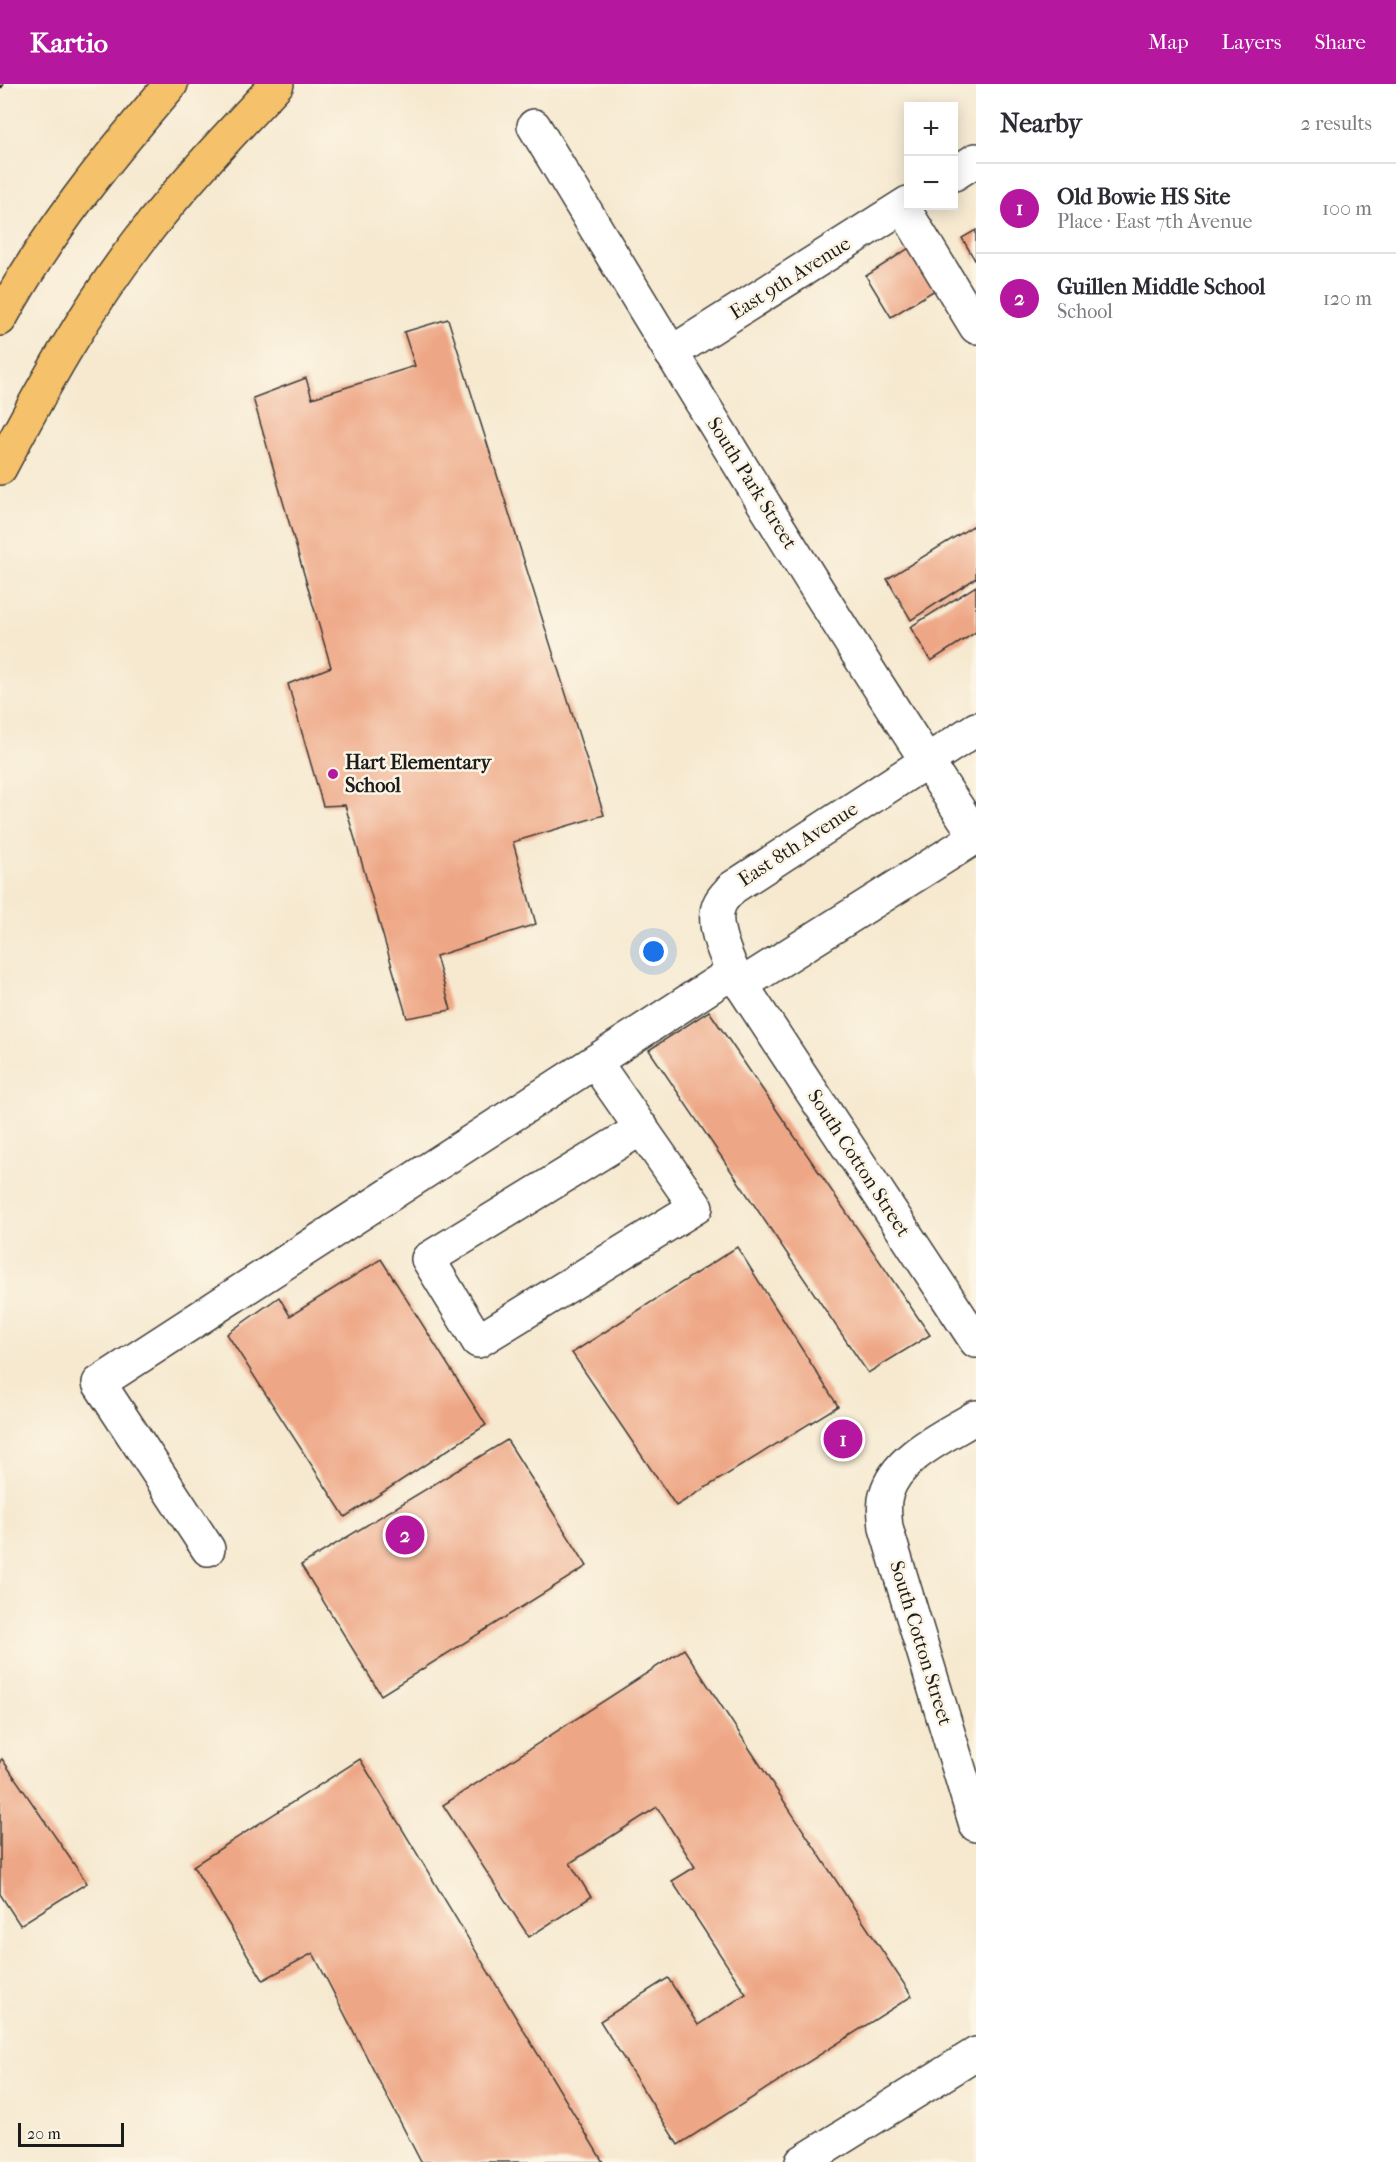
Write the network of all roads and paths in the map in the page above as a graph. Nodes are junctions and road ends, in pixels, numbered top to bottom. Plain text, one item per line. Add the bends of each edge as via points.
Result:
1 (171, 84) edge
2 (277, 84) edge
3 (534, 126) dead end
4 (976, 160) edge
5 (958, 171) edge
6 (904, 206) edge
7 (909, 210) edge
8 (0, 320) edge
9 (976, 327) edge
10 (671, 353) junction
11 (0, 468) edge
12 (976, 729) edge
13 (925, 761) junction
14 (976, 837) edge
15 (737, 978) junction
16 (595, 1062) junction
17 (642, 1128) junction
18 (976, 1341) edge
19 (976, 1417) edge
20 (208, 1549) dead end
21 (976, 1825) edge
22 (976, 2054) edge
23 (802, 2162) edge

1 - 8 highway via 112,152 51,237
2 - 11 highway via 141,238 47,378
3 - 10 street, South Park Street
4 - 5 street
6 - 10 street, East 9th Avenue
7 - 9 street
10 - 13 street, South Park Street
12 - 13 street, East 8th Avenue
13 - 14 street, South Park Street
13 - 15 street, East 8th Avenue via 732,888 719,904 717,925 723,951
14 - 15 street
15 - 16 street
15 - 18 street, South Cotton Street
16 - 17 street
16 - 20 street via 99,1383
17 - 17 street via 696,1207 478,1341 428,1259
19 - 21 street, South Cotton Street via 911,1457 895,1474 886,1495 886,1528
22 - 23 street

